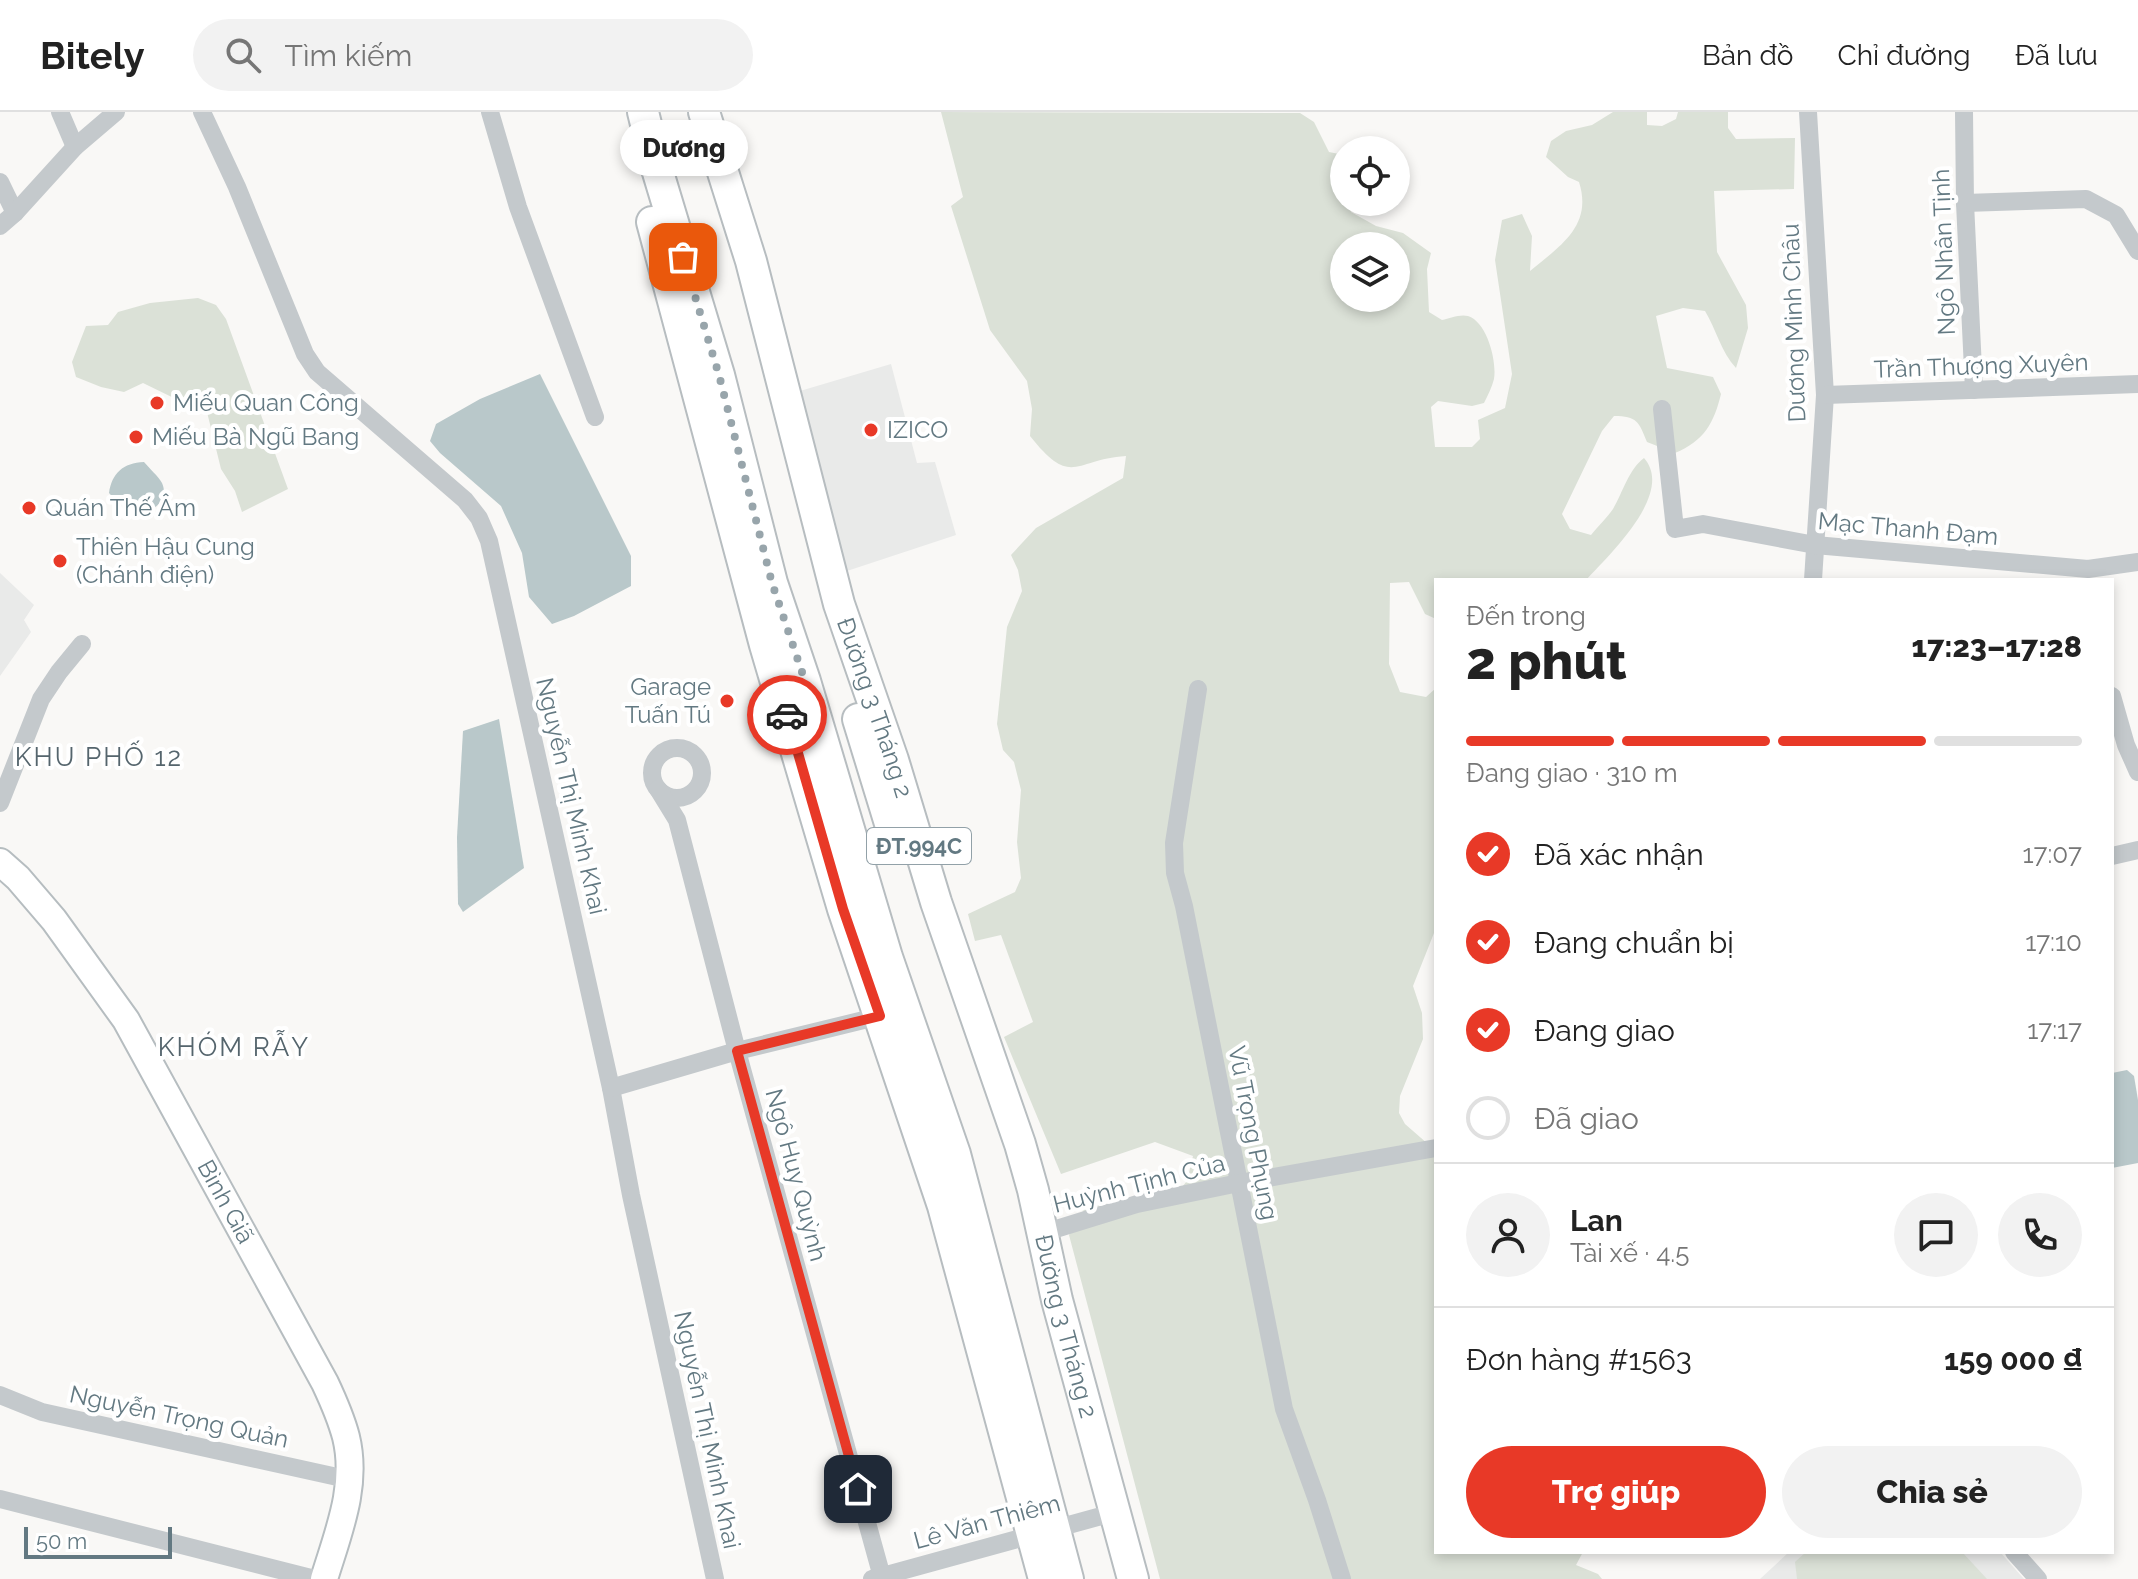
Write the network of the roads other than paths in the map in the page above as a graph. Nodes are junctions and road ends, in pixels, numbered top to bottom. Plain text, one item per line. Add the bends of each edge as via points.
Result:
1 (60, 112) edge
2 (116, 112) edge
3 (202, 112) edge
4 (490, 112) edge
5 (622, 112) edge
6 (643, 112) edge
7 (687, 112) edge
8 (704, 112) edge
9 (1808, 112) edge
10 (1964, 112) edge
11 (75, 147) junction
12 (0, 182) edge
13 (1965, 203) junction
14 (15, 213) junction
15 (0, 226) edge
16 (2138, 251) edge
17 (2138, 384) edge
18 (1974, 390) junction
19 (1825, 395) junction
20 (1662, 409) dead end
21 (595, 417) dead end
22 (1815, 545) junction
23 (2138, 562) edge
24 (2089, 574) edge
25 (1813, 578) edge
26 (82, 644) dead end
27 (854, 674) junction
28 (792, 684) junction
29 (1198, 689) dead end
30 (2114, 711) edge
31 (2138, 772) edge
32 (658, 789) dead end
33 (0, 803) edge
34 (2138, 850) edge
35 (2114, 856) edge
36 (0, 862) edge
37 (880, 1016) junction
38 (737, 1051) junction
39 (611, 1088) junction
40 (1434, 1148) edge
41 (1239, 1183) junction
42 (1039, 1243) junction
43 (969, 1255) junction
44 (0, 1395) edge
45 (351, 1480) junction
46 (0, 1499) edge
47 (1107, 1514) junction
48 (1043, 1532) junction
49 (2016, 1554) edge
50 (877, 1578) edge
51 (315, 1579) edge
52 (324, 1579) edge
53 (715, 1579) edge
54 (1044, 1579) edge
55 (1068, 1579) edge
56 (1114, 1579) edge
57 (1133, 1579) edge
58 (1342, 1579) edge
59 (2038, 1579) edge

1 - 11 street
2 - 11 street
3 - 39 street, Nguyễn Thị Minh Khai via 317,372 465,500 484,529
4 - 21 street via 518,207
5 - 28 main road, ĐT.994C
6 - 28 main road, ĐT.994C via 719,375
7 - 27 main road, Đường 3 Tháng 2 / ĐT.994C
8 - 27 main road, Đường 3 Tháng 2 / ĐT.994C via 751,261
9 - 19 street, Dương Minh Châu
10 - 13 street, Ngô Nhân Tịnh
11 - 14 street
12 - 14 street
13 - 16 street via 2086,199 2116,215
13 - 18 street, Ngô Nhân Tịnh
14 - 15 street
17 - 18 street, Trần Thượng Xuyên
18 - 19 street, Trần Thượng Xuyên
19 - 22 street, Dương Minh Châu
20 - 22 street, Mạc Thanh Đạm via 1675,529 1703,524
22 - 24 street, Mạc Thanh Đạm
22 - 25 street, Dương Minh Châu
23 - 24 street, Mạc Thanh Đạm
26 - 33 street via 41,699
27 - 42 main road, Đường 3 Tháng 2 / ĐT.994C via 914,897
28 - 37 main road, ĐT.994C via 843,909
28 - 43 main road, ĐT.994C via 955,1154
29 - 41 street, Vũ Trọng Phụng via 1174,843 1175,873
30 - 31 street
32 - 38 street, Ngô Huy Quỳnh via 677,820
34 - 35 street
36 - 45 street, Bình Giã via 54,920 126,1020 325,1383 347,1438
37 - 38 street
37 - 43 main road, ĐT.994C via 931,1168
38 - 39 street
38 - 50 street, Ngô Huy Quỳnh
39 - 53 street, Nguyễn Thị Minh Khai
40 - 41 street, Huỳnh Tịnh Của
41 - 42 street, Huỳnh Tịnh Của via 1137,1204
41 - 58 street, Vũ Trọng Phụng via 1284,1409
42 - 47 main road, Đường 3 Tháng 2 / ĐT.994C
43 - 48 main road, ĐT.994C
44 - 45 street, Nguyễn Trọng Quản via 42,1412
45 - 52 street, Bình Giã
46 - 51 street
47 - 48 street, Lê Văn Thiêm
47 - 56 main road, Đường 3 Tháng 2 / ĐT.994C
47 - 57 main road, Đường 3 Tháng 2 / ĐT.994C
48 - 50 street, Lê Văn Thiêm
48 - 54 main road, ĐT.994C
48 - 55 main road, ĐT.994C
49 - 59 street

